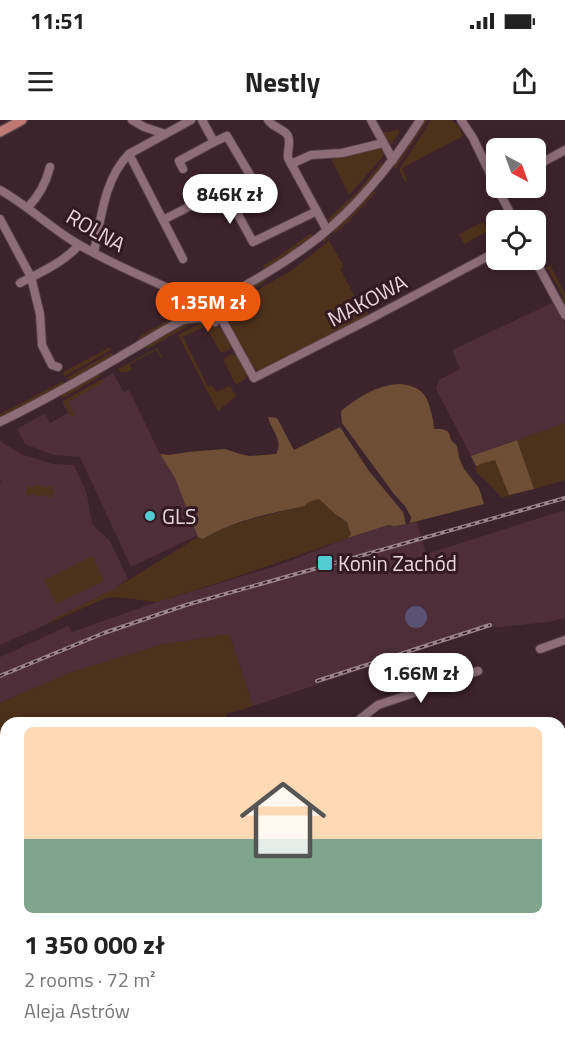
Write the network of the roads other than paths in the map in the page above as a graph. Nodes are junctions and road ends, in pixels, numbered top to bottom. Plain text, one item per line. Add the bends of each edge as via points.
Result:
1 (22, 120) edge
2 (132, 120) edge
3 (190, 120) edge
4 (202, 120) edge
5 (268, 120) edge
6 (371, 120) edge
7 (420, 120) edge
8 (461, 120) edge
9 (0, 132) edge
10 (165, 134) junction
11 (214, 142) junction
12 (383, 143) junction
13 (565, 150) edge
14 (129, 154) junction
15 (393, 160) junction
16 (546, 160) edge
17 (291, 164) junction
18 (486, 165) edge
19 (50, 167) dead end
20 (183, 169) dead end
21 (0, 190) edge
22 (260, 192) dead end
23 (28, 207) junction
24 (317, 211) junction
25 (0, 219) edge
26 (163, 220) junction
27 (327, 230) junction
28 (79, 245) junction
29 (94, 252) junction
30 (486, 257) edge
31 (183, 259) dead end
32 (541, 270) edge
33 (31, 278) junction
34 (20, 283) dead end
35 (181, 295) junction
36 (220, 299) junction
37 (208, 306) junction
38 (564, 311) edge
39 (220, 316) junction
40 (184, 320) junction
41 (212, 320) junction
42 (233, 341) junction
43 (58, 367) dead end
44 (0, 422) edge
45 (565, 640) edge
46 (540, 649) dead end
47 (478, 671) dead end
48 (363, 717) edge

1 - 9 main road
2 - 10 street
3 - 10 street
4 - 11 street
5 - 17 street via 289,138 287,153
6 - 12 street
7 - 15 street
8 - 18 street
10 - 14 street
11 - 20 street via 179,161
11 - 22 street via 227,136
12 - 15 street
12 - 17 street via 342,153 311,155
13 - 16 street
14 - 26 street
14 - 29 street via 114,174 105,199
15 - 27 street
17 - 24 street
19 - 23 street via 46,182
21 - 23 street, ROLNA
23 - 28 street, ROLNA
24 - 26 street via 253,242 224,189
24 - 27 street
25 - 33 street
26 - 31 street
27 - 36 street via 289,259
28 - 29 street, ROLNA
28 - 33 street
29 - 35 street, ROLNA
30 - 42 street, MAKOWA via 254,378
32 - 38 street
33 - 34 street
33 - 43 street via 40,314 42,345 52,365
35 - 37 street, ROLNA via 197,293
35 - 40 street via 186,309
36 - 37 street
36 - 39 street
37 - 39 street
37 - 40 street
37 - 41 street
39 - 42 street
40 - 41 street
40 - 44 street
41 - 42 street
45 - 46 street
47 - 48 street via 378,705

